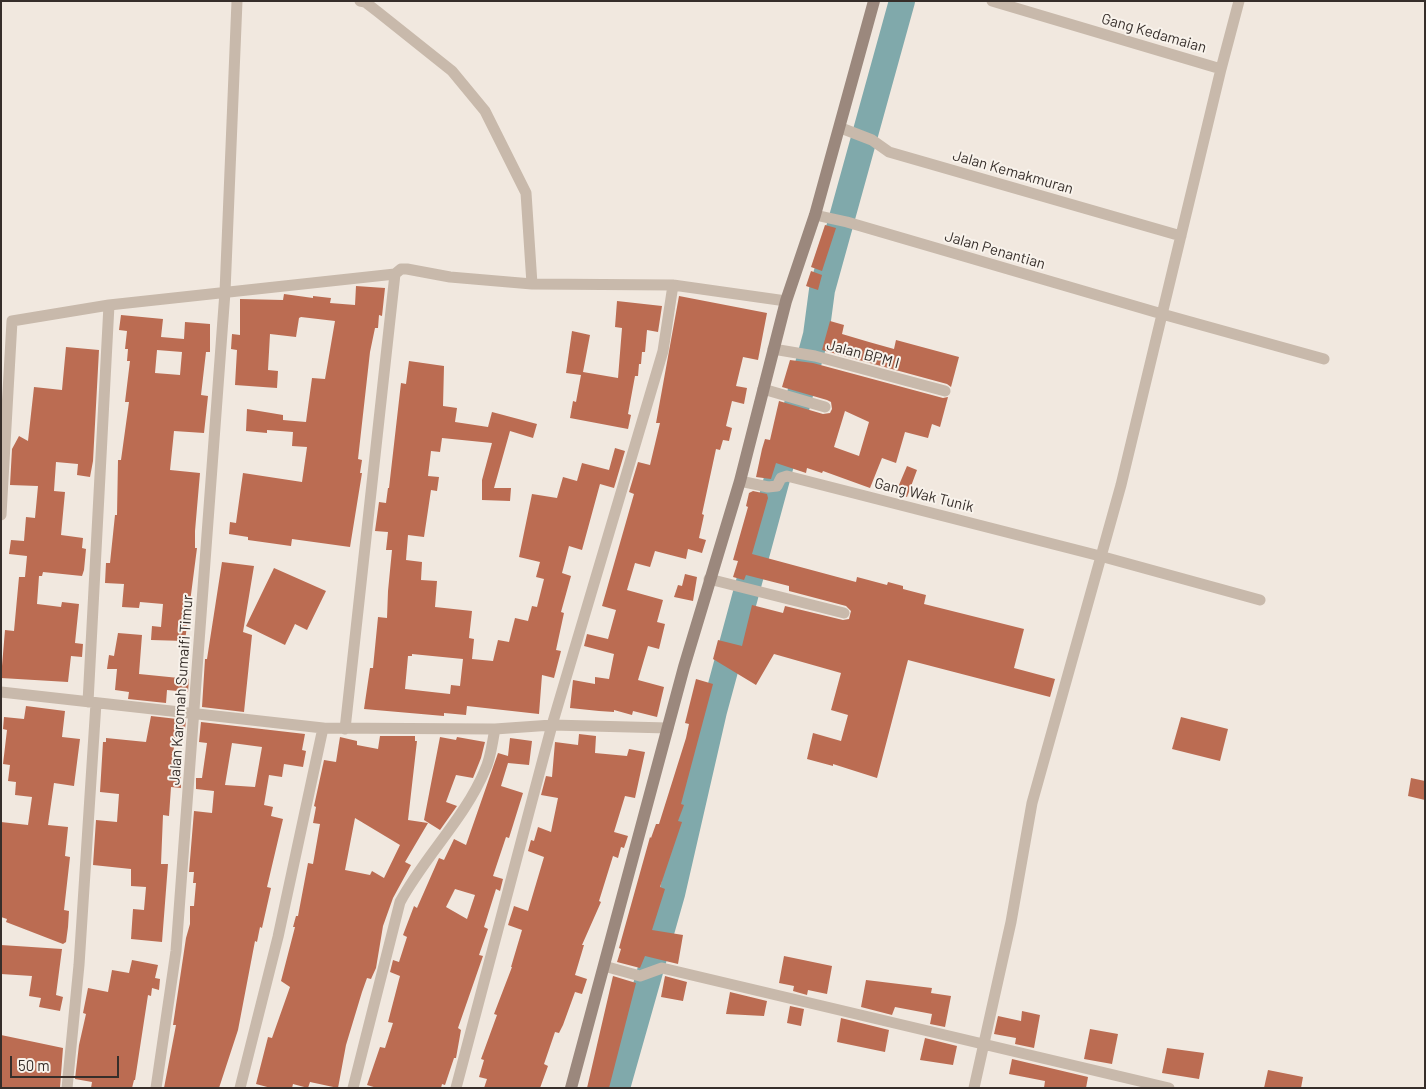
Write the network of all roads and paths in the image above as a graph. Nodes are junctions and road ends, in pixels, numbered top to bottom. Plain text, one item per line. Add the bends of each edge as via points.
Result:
1 (237, 1) edge
2 (360, 1) edge
3 (874, 1) edge
4 (992, 1) edge
5 (1239, 1) edge
6 (1221, 69) junction
7 (841, 128) junction
8 (815, 215) junction
9 (1181, 236) junction
10 (395, 274) junction
11 (532, 284) junction
12 (673, 285) junction
13 (225, 292) junction
14 (786, 302) junction
15 (109, 305) junction
16 (1168, 316) junction
17 (7, 322) edge
18 (773, 350) junction
19 (1324, 358) dead end
20 (763, 389) junction
21 (945, 392) dead end
22 (825, 407) dead end
23 (740, 481) junction
24 (1, 515) edge
25 (1106, 558) junction
26 (709, 579) junction
27 (1260, 600) dead end
28 (844, 613) dead end
29 (1, 692) edge
30 (92, 702) junction
31 (194, 713) junction
32 (552, 725) junction
33 (323, 728) junction
34 (668, 728) junction
35 (345, 729) junction
36 (495, 729) junction
37 (604, 966) junction
38 (988, 1045) junction
39 (67, 1088) edge
40 (156, 1088) edge
41 (240, 1088) edge
42 (353, 1088) edge
43 (456, 1088) edge
44 (572, 1088) edge
45 (974, 1088) edge
46 (1169, 1088) edge

1 - 13 street, Jalan Karomah Sumaifi Timur
2 - 11 street via 452,71 484,111 526,193
3 - 7 street
4 - 6 street, Gang Kedamaian
5 - 6 street
6 - 9 street
7 - 8 street
7 - 9 street, Jalan Kemakmuran via 872,140 889,152
8 - 14 street
8 - 16 street, Jalan Penantian
9 - 16 street
10 - 11 street via 407,269 450,277
10 - 13 street
10 - 35 street
11 - 12 street
12 - 14 street
12 - 32 street via 663,351
13 - 15 street
13 - 31 street, Jalan Karomah Sumaifi Timur
14 - 18 street
15 - 17 street
15 - 30 street
16 - 19 street, Jalan Penantian
16 - 25 street via 1121,485
17 - 24 street
18 - 20 street
18 - 21 street, Jalan BPM I via 809,355
20 - 22 street
20 - 23 street
23 - 25 street, Gang Wak Tunik via 772,486 787,476
23 - 26 street
25 - 27 street
25 - 38 street via 1032,803
26 - 28 street
26 - 34 street
29 - 30 street
30 - 31 street
30 - 39 street via 79,965
31 - 33 street
31 - 40 street, Jalan Karomah Sumaifi Timur via 176,951
32 - 34 street
32 - 36 street
32 - 43 street
33 - 35 street
33 - 41 street via 278,937
34 - 37 street
35 - 36 street
36 - 42 street via 486,769 474,793 415,874 400,902
37 - 38 street via 640,976 662,968
37 - 44 street
38 - 45 street
38 - 46 street

